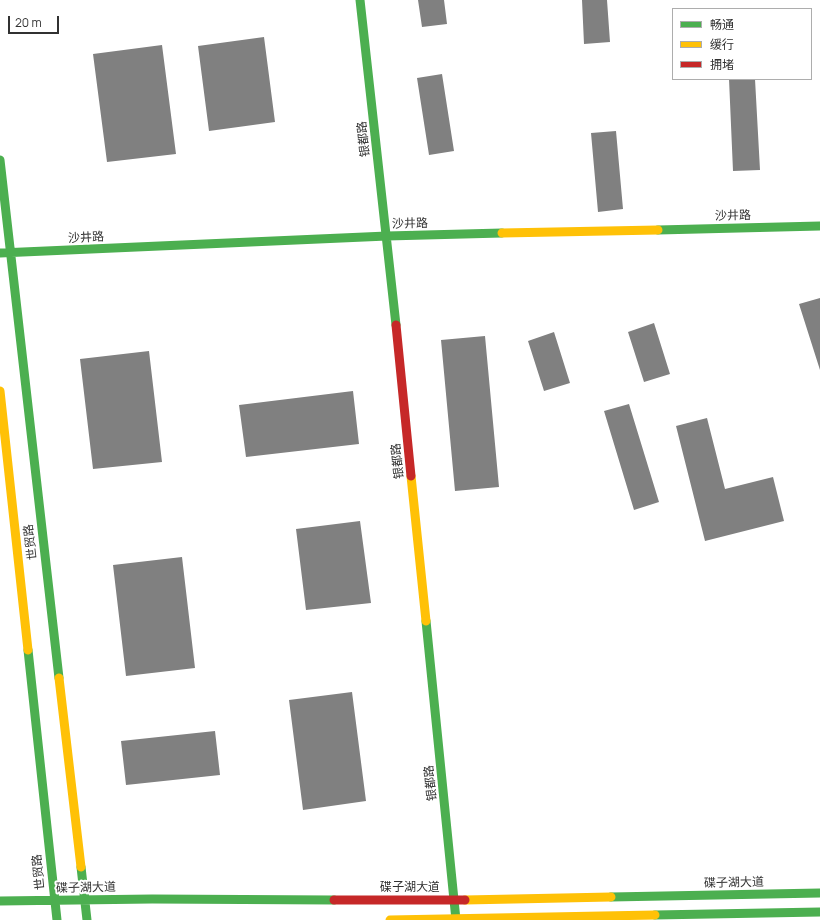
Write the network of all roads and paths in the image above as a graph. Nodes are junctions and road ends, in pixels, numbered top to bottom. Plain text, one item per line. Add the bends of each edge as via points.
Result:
1 (360, 0) edge
2 (0, 160) edge
3 (820, 226) edge
4 (387, 236) junction
5 (0, 253) edge
6 (10, 253) junction
7 (0, 391) edge
8 (820, 893) edge
9 (54, 900) junction
10 (84, 900) junction
11 (455, 900) junction
12 (0, 901) edge
13 (820, 912) edge
14 (456, 919) edge
15 (57, 920) edge
16 (87, 920) edge
17 (390, 920) edge

1 - 4 main road, 银都路
2 - 6 main road, 世贸路
3 - 4 main road, 沙井路
4 - 6 main road, 沙井路
4 - 11 main road, 银都路
5 - 6 main road, 沙井路
6 - 10 main road, 世贸路
7 - 9 main road, 世贸路
8 - 11 main road, 碟子湖大道
9 - 10 main road, 碟子湖大道
9 - 12 main road, 碟子湖大道
9 - 15 main road, 世贸路
10 - 11 main road, 碟子湖大道
10 - 16 main road, 世贸路
11 - 14 main road, 银都路
13 - 14 main road
14 - 17 main road

